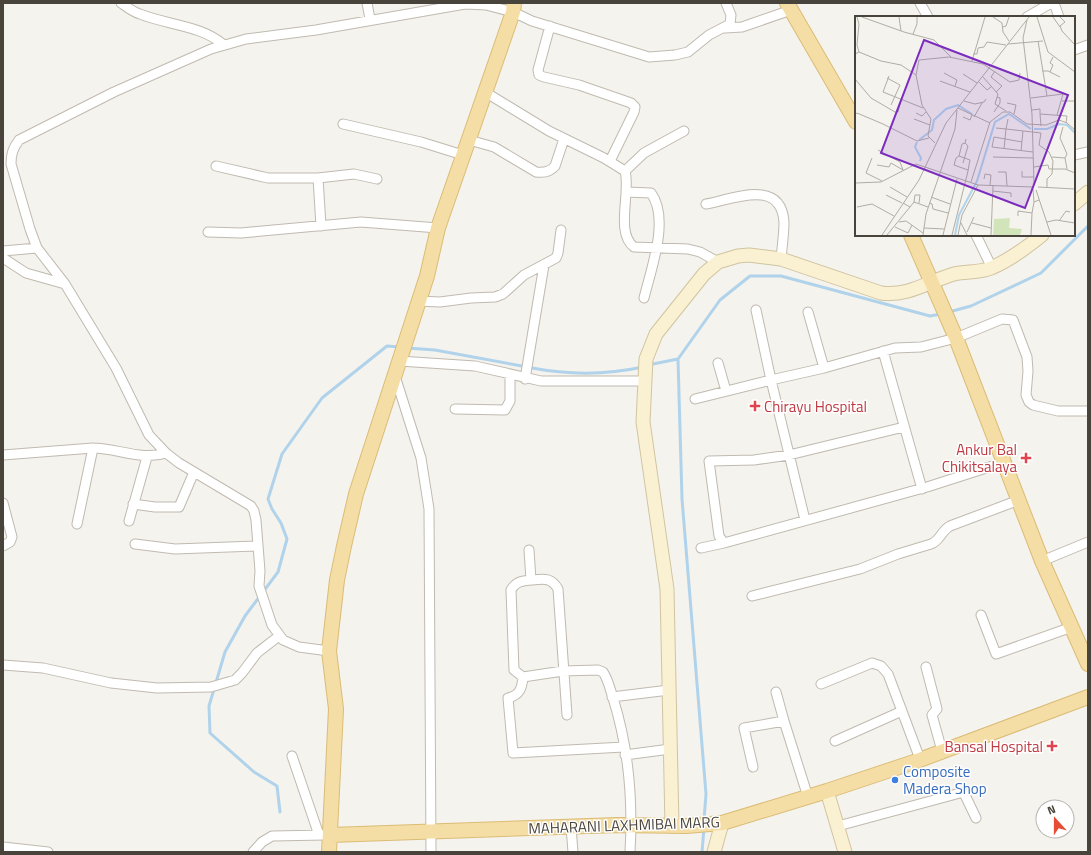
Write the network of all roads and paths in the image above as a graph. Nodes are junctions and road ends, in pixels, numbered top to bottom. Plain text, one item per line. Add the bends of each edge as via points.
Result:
1 (121, 3) edge
2 (367, 3) edge
3 (726, 3) edge
4 (920, 3) edge
5 (1051, 3) edge
6 (1054, 3) edge
7 (790, 5) edge
8 (514, 8) edge
9 (927, 16) edge
10 (1029, 16) edge
11 (1059, 16) edge
12 (370, 19) junction
13 (550, 26) junction
14 (725, 28) junction
15 (224, 45) junction
16 (1088, 45) edge
17 (1075, 50) edge
18 (485, 92) junction
19 (855, 116) edge
20 (343, 124) dead end
21 (684, 131) dead end
22 (564, 139) junction
23 (469, 140) junction
24 (1088, 152) edge
25 (463, 155) junction
26 (1075, 155) edge
27 (610, 162) junction
28 (216, 166) dead end
29 (625, 170) junction
30 (318, 178) junction
31 (377, 179) dead end
32 (626, 192) junction
33 (1088, 192) edge
34 (1075, 203) edge
35 (706, 204) dead end
36 (321, 226) junction
37 (438, 228) junction
38 (561, 230) dead end
39 (208, 232) dead end
40 (911, 236) edge
41 (976, 236) edge
42 (1041, 236) edge
43 (656, 247) junction
44 (38, 248) junction
45 (3, 251) edge
46 (3, 258) edge
47 (781, 259) junction
48 (718, 262) junction
49 (544, 265) junction
50 (992, 268) junction
51 (65, 284) junction
52 (934, 285) junction
53 (644, 298) dead end
54 (418, 301) junction
55 (756, 310) dead end
56 (808, 312) dead end
57 (954, 333) junction
58 (883, 351) junction
59 (400, 358) junction
60 (718, 363) dead end
61 (824, 368) junction
62 (645, 371) junction
63 (510, 375) junction
64 (395, 376) junction
65 (525, 379) junction
66 (771, 380) junction
67 (726, 391) junction
68 (695, 399) dead end
69 (455, 408) dead end
70 (1088, 411) edge
71 (904, 427) junction
72 (93, 448) junction
73 (166, 453) junction
74 (3, 455) edge
75 (147, 456) junction
76 (789, 456) junction
77 (1005, 462) junction
78 (194, 472) junction
79 (922, 489) junction
80 (1019, 500) junction
81 (3, 503) edge
82 (133, 504) junction
83 (805, 520) junction
84 (129, 521) dead end
85 (77, 524) dead end
86 (1088, 542) edge
87 (724, 543) junction
88 (136, 544) dead end
89 (3, 546) edge
90 (258, 546) junction
91 (701, 548) dead end
92 (529, 550) dead end
93 (1042, 561) junction
94 (531, 580) junction
95 (752, 596) dead end
96 (981, 615) dead end
97 (1072, 627) junction
98 (279, 636) junction
99 (329, 651) junction
100 (1088, 664) edge
101 (3, 665) edge
102 (926, 667) dead end
103 (563, 671) junction
104 (523, 677) junction
105 (821, 684) dead end
106 (1088, 684) edge
107 (669, 690) junction
108 (776, 692) dead end
109 (612, 697) junction
110 (1088, 697) edge
111 (902, 711) junction
112 (567, 715) dead end
113 (784, 720) junction
114 (835, 741) dead end
115 (670, 749) junction
116 (625, 751) junction
117 (942, 751) junction
118 (292, 756) dead end
119 (920, 759) junction
120 (753, 767) dead end
121 (827, 791) junction
122 (808, 797) junction
123 (976, 818) dead end
124 (717, 824) junction
125 (632, 825) junction
126 (679, 826) junction
127 (838, 826) junction
128 (571, 827) junction
129 (430, 832) junction
130 (325, 835) junction
131 (3, 847) edge
132 (48, 852) edge
133 (253, 852) edge
134 (329, 852) edge
135 (431, 852) edge
136 (573, 852) edge
137 (630, 852) edge
138 (714, 852) edge
139 (845, 852) edge

1 - 15 street via 140,15 187,27
2 - 12 street
3 - 14 street via 732,20
4 - 9 street
5 - 10 street
6 - 11 street
7 - 14 street via 742,27
7 - 19 main road
8 - 12 street via 465,4
8 - 13 street via 532,21
8 - 18 main road
12 - 15 street via 316,30 246,39
13 - 14 street via 649,57 688,52 709,35
13 - 27 street via 538,70 539,75 579,85 631,103 635,107
15 - 44 street via 114,92 19,140 11,154 11,164
16 - 17 street
18 - 22 street
18 - 23 main road
20 - 25 street via 421,142
21 - 29 street via 644,153
22 - 23 street via 555,166 552,170 542,173 494,147
22 - 27 street
23 - 25 main road
24 - 26 street
25 - 37 main road
27 - 29 street
28 - 30 street via 268,178
29 - 32 street
30 - 31 street via 354,174
30 - 36 street
32 - 43 street via 626,238 634,247
32 - 43 street via 646,191 652,193 655,198 660,224
33 - 34 street
35 - 47 street via 760,193 774,198 783,218
36 - 37 street via 361,222
36 - 39 street via 241,233
37 - 54 main road via 427,276
38 - 49 street via 556,258
40 - 52 main road
41 - 50 street
42 - 50 street via 1019,253
43 - 48 street via 688,249 700,252
43 - 53 street
44 - 45 street
44 - 51 street
46 - 51 street via 26,273
47 - 48 street via 749,255
47 - 52 street via 881,293 893,295
48 - 62 street via 704,274 656,334
49 - 54 street via 524,275 503,294 495,297 440,302
49 - 65 street
50 - 52 street via 956,274
51 - 73 street via 116,368 149,435
52 - 57 main road
54 - 59 main road
55 - 66 street
56 - 61 street
57 - 58 street via 921,347 901,347
57 - 70 street via 1002,319 1013,320 1027,357 1026,395 1029,402 1058,411
57 - 77 main road
58 - 61 street
58 - 71 street
59 - 63 street via 475,366
59 - 64 main road
60 - 67 street
61 - 66 street
62 - 65 street via 541,381
62 - 107 street via 643,422 667,589
63 - 65 street
63 - 69 street via 510,402 504,410
64 - 99 main road via 356,494 337,580
64 - 129 street via 421,458 429,509
66 - 67 street
66 - 76 street
67 - 68 street
71 - 76 street
71 - 79 street
72 - 74 street
72 - 75 street via 107,448
72 - 85 street
73 - 75 street via 155,457
73 - 78 street
75 - 82 street
76 - 83 street
76 - 87 street via 709,461 717,530
77 - 79 street
77 - 80 main road
78 - 82 street via 179,507
78 - 90 street via 251,506 254,511
79 - 83 street
80 - 93 main road
80 - 95 street via 950,526 931,544 860,569
81 - 89 street via 12,537 10,542
82 - 84 street
83 - 87 street
86 - 93 street
87 - 91 street
88 - 90 street via 175,549
90 - 98 street via 262,595 270,620
92 - 94 street
93 - 97 main road
94 - 103 street via 549,579 558,589
94 - 104 street via 521,580 511,590 514,670
96 - 97 street via 996,654
97 - 100 main road
98 - 99 street via 299,647
98 - 101 street via 257,653 235,680 215,686 157,688 111,683 43,668
99 - 130 main road via 336,709
102 - 117 street via 937,709 932,715
103 - 104 street
103 - 109 street via 603,672
103 - 112 street
104 - 116 street via 521,690 514,697 508,698 513,753
105 - 111 street via 872,663 880,666 888,674
106 - 110 main road
107 - 109 street
107 - 115 street
108 - 113 street
109 - 116 street
110 - 117 main road, MAHARANI LAXHMIBAI MARG
111 - 114 street
111 - 119 street
113 - 120 street via 744,728
113 - 122 street
115 - 116 street
115 - 126 street
116 - 125 street
117 - 119 main road, MAHARANI LAXHMIBAI MARG
118 - 130 street
119 - 121 main road, MAHARANI LAXHMIBAI MARG
121 - 122 main road, MAHARANI LAXHMIBAI MARG
121 - 127 street
122 - 124 main road, MAHARANI LAXHMIBAI MARG
123 - 127 street via 967,797 960,793
124 - 126 main road, MAHARANI LAXHMIBAI MARG
124 - 138 street
125 - 126 main road, MAHARANI LAXHMIBAI MARG
125 - 128 main road, MAHARANI LAXHMIBAI MARG
125 - 137 street
127 - 139 street
128 - 129 main road, MAHARANI LAXHMIBAI MARG
128 - 136 street
129 - 130 main road, MAHARANI LAXHMIBAI MARG
129 - 135 street
130 - 133 street via 272,836
130 - 134 main road
131 - 132 street

